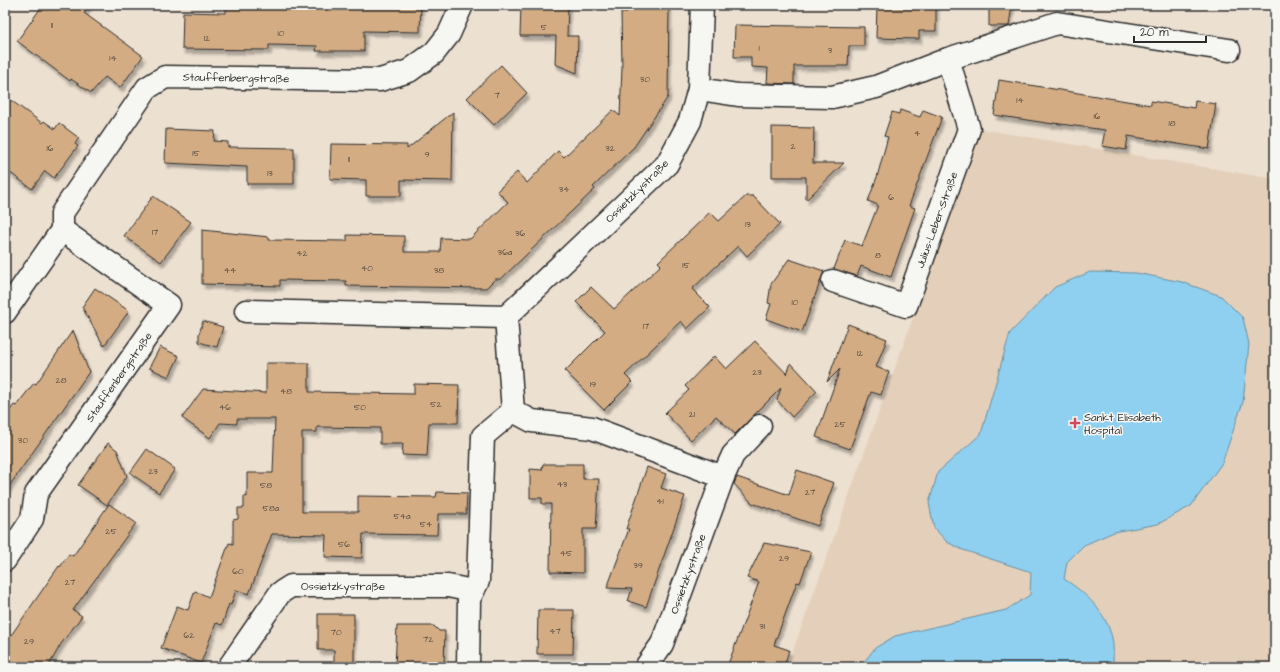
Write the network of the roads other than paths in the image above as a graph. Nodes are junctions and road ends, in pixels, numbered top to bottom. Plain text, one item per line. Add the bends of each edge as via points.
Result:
1 (462, 5) edge
2 (702, 5) edge
3 (1229, 50) dead end
4 (948, 59) junction
5 (699, 88) junction
6 (62, 230) junction
7 (833, 281) dead end
8 (246, 311) dead end
9 (5, 312) edge
10 (506, 317) junction
11 (513, 411) junction
12 (760, 426) dead end
13 (723, 477) junction
14 (5, 560) edge
15 (473, 590) junction
16 (229, 667) edge
17 (468, 667) edge
18 (646, 667) edge

1 - 6 street, Stauffenbergstraße via 449,34 434,53 409,71 380,80 165,77 147,88 62,212
2 - 5 street, Ossietzkystraße
3 - 4 street via 1057,23
4 - 5 street via 876,87 832,97 738,95
4 - 7 street, Julius-Leber-Straße via 969,129 906,306
5 - 10 street, Ossietzkystraße via 690,121 667,164
6 - 9 street
6 - 14 street, Stauffenbergstraße via 169,306 36,494 32,519
8 - 10 street
10 - 11 street
11 - 13 street via 532,421 592,428
11 - 15 street via 483,436 478,581
12 - 13 street, Ossietzkystraße via 733,455
13 - 18 street, Ossietzkystraße via 662,644
15 - 16 street, Ossietzkystraße via 448,586 292,586 280,593
15 - 17 street via 469,599

